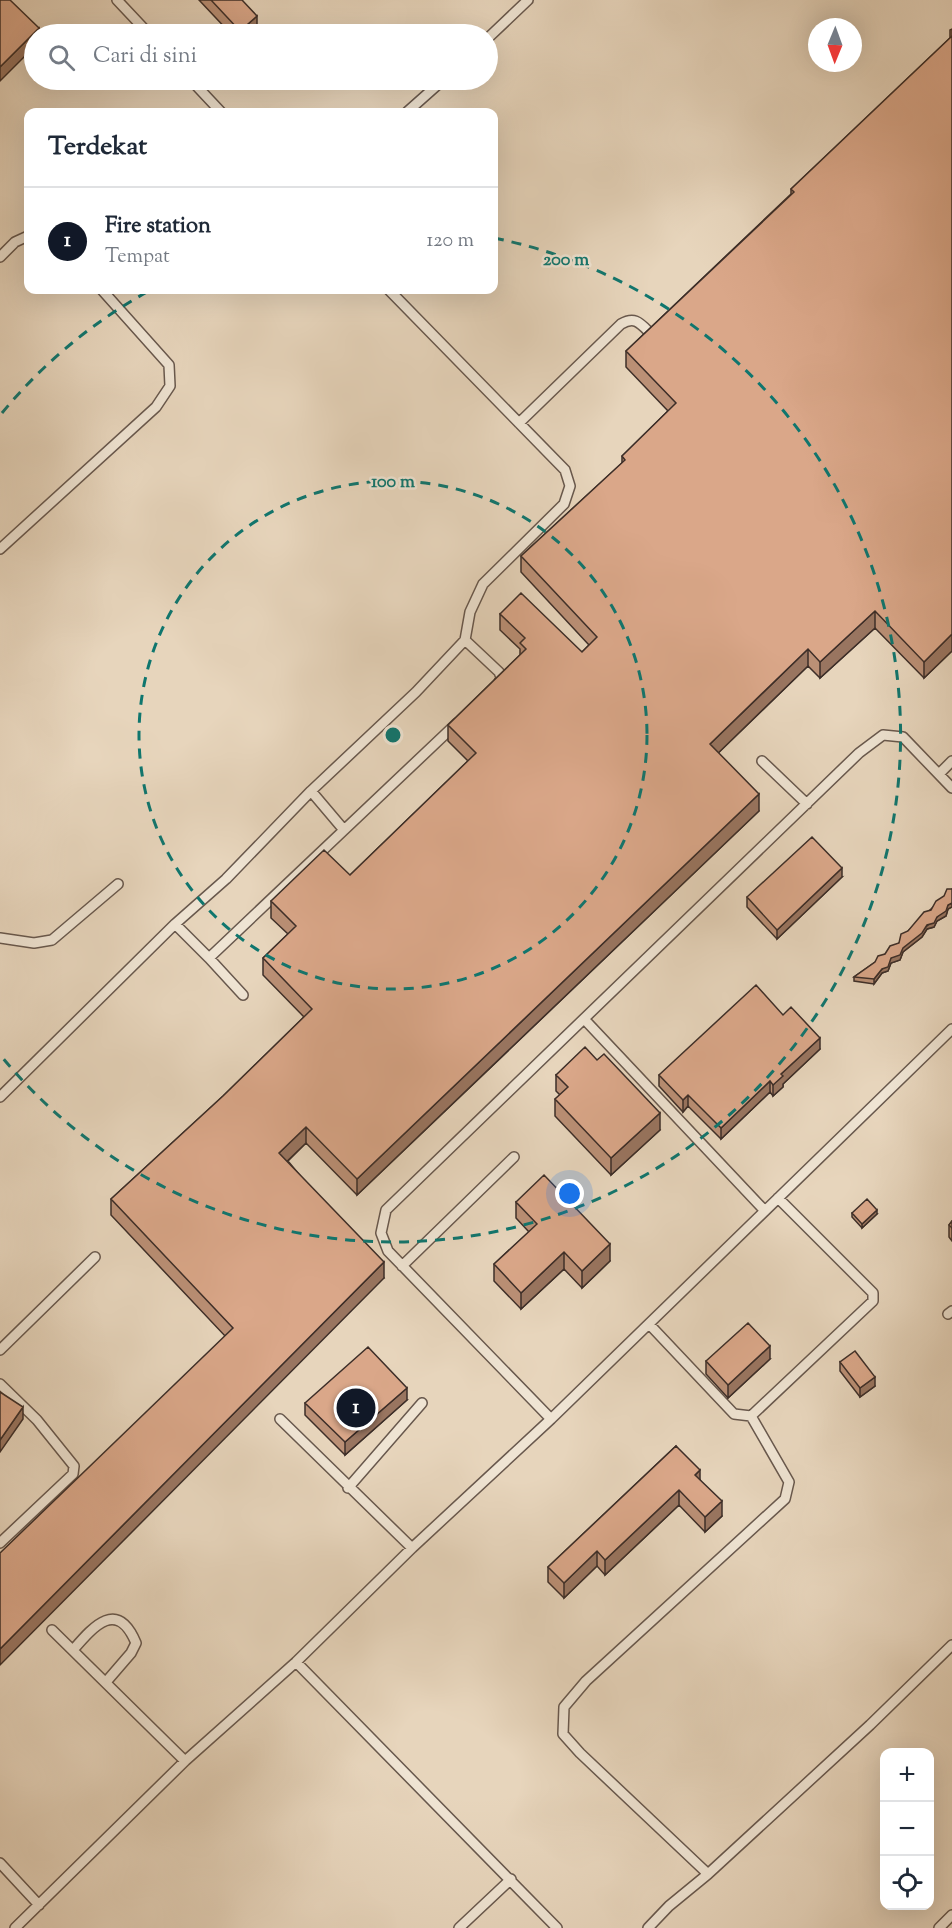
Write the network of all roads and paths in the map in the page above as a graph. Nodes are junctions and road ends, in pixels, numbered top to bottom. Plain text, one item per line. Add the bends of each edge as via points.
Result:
1 (117, 0) edge
2 (528, 0) edge
3 (140, 24) edge
4 (498, 28) edge
5 (201, 90) edge
6 (432, 90) edge
7 (218, 108) edge
8 (412, 108) edge
9 (24, 238) edge
10 (0, 257) edge
11 (106, 294) edge
12 (393, 294) edge
13 (650, 333) edge
14 (519, 423) junction
15 (0, 549) edge
16 (465, 640) junction
17 (490, 692) edge
18 (465, 716) edge
19 (762, 761) dead end
20 (952, 761) edge
21 (939, 774) junction
22 (952, 788) edge
23 (311, 791) junction
24 (807, 804) junction
25 (344, 830) junction
26 (118, 884) dead end
27 (175, 924) junction
28 (0, 938) edge
29 (209, 958) junction
30 (243, 995) dead end
31 (585, 1020) junction
32 (950, 1033) edge
33 (0, 1097) edge
34 (514, 1157) dead end
35 (778, 1198) junction
36 (765, 1211) junction
37 (95, 1257) dead end
38 (402, 1266) junction
39 (649, 1324) junction
40 (0, 1350) edge
41 (0, 1384) edge
42 (422, 1402) dead end
43 (751, 1416) junction
44 (280, 1419) dead end
45 (551, 1419) junction
46 (348, 1488) junction
47 (0, 1543) edge
48 (412, 1548) junction
49 (52, 1630) dead end
50 (952, 1645) edge
51 (73, 1650) junction
52 (296, 1662) junction
53 (105, 1682) junction
54 (185, 1761) junction
55 (0, 1863) edge
56 (708, 1874) junction
57 (511, 1879) junction
58 (39, 1905) junction
59 (952, 1915) edge
60 (15, 1928) edge
61 (459, 1928) edge
62 (557, 1928) edge
63 (648, 1928) edge
64 (939, 1928) edge

1 - 3 lane
2 - 4 lane
5 - 7 lane
6 - 8 lane
9 - 10 lane
11 - 15 lane via 169,365 170,386 156,407
12 - 14 lane
13 - 14 lane via 638,321 630,319 621,324
14 - 16 lane via 565,470 570,486 564,504 483,584 470,612
16 - 17 lane via 499,672 499,684
16 - 23 lane
18 - 25 lane
19 - 24 lane
20 - 21 lane
21 - 22 lane
21 - 24 lane via 903,736 883,735
23 - 25 lane
23 - 27 lane via 226,879
24 - 31 lane
25 - 29 lane
26 - 28 lane via 52,940 34,943
27 - 29 lane
27 - 33 lane
29 - 30 lane
31 - 36 lane
31 - 38 lane via 386,1210 381,1233 388,1251
32 - 35 lane
34 - 38 lane
35 - 36 lane
35 - 43 lane via 873,1293 873,1301
36 - 39 lane
37 - 40 lane
38 - 45 lane
39 - 43 lane via 734,1414
39 - 45 lane
41 - 47 lane via 37,1420 74,1466 73,1474
42 - 46 lane
43 - 56 lane via 789,1482 785,1499 586,1682 564,1707 563,1734
44 - 46 lane
45 - 48 lane
46 - 48 lane
48 - 52 lane
49 - 51 lane
50 - 56 lane
51 - 53 lane
51 - 53 lane via 97,1623 106,1620 119,1621 131,1631 136,1643 131,1653
52 - 54 lane
52 - 57 lane
53 - 54 lane
54 - 58 lane
55 - 58 lane
56 - 63 lane
57 - 61 lane
57 - 62 lane
58 - 60 lane
59 - 64 lane

